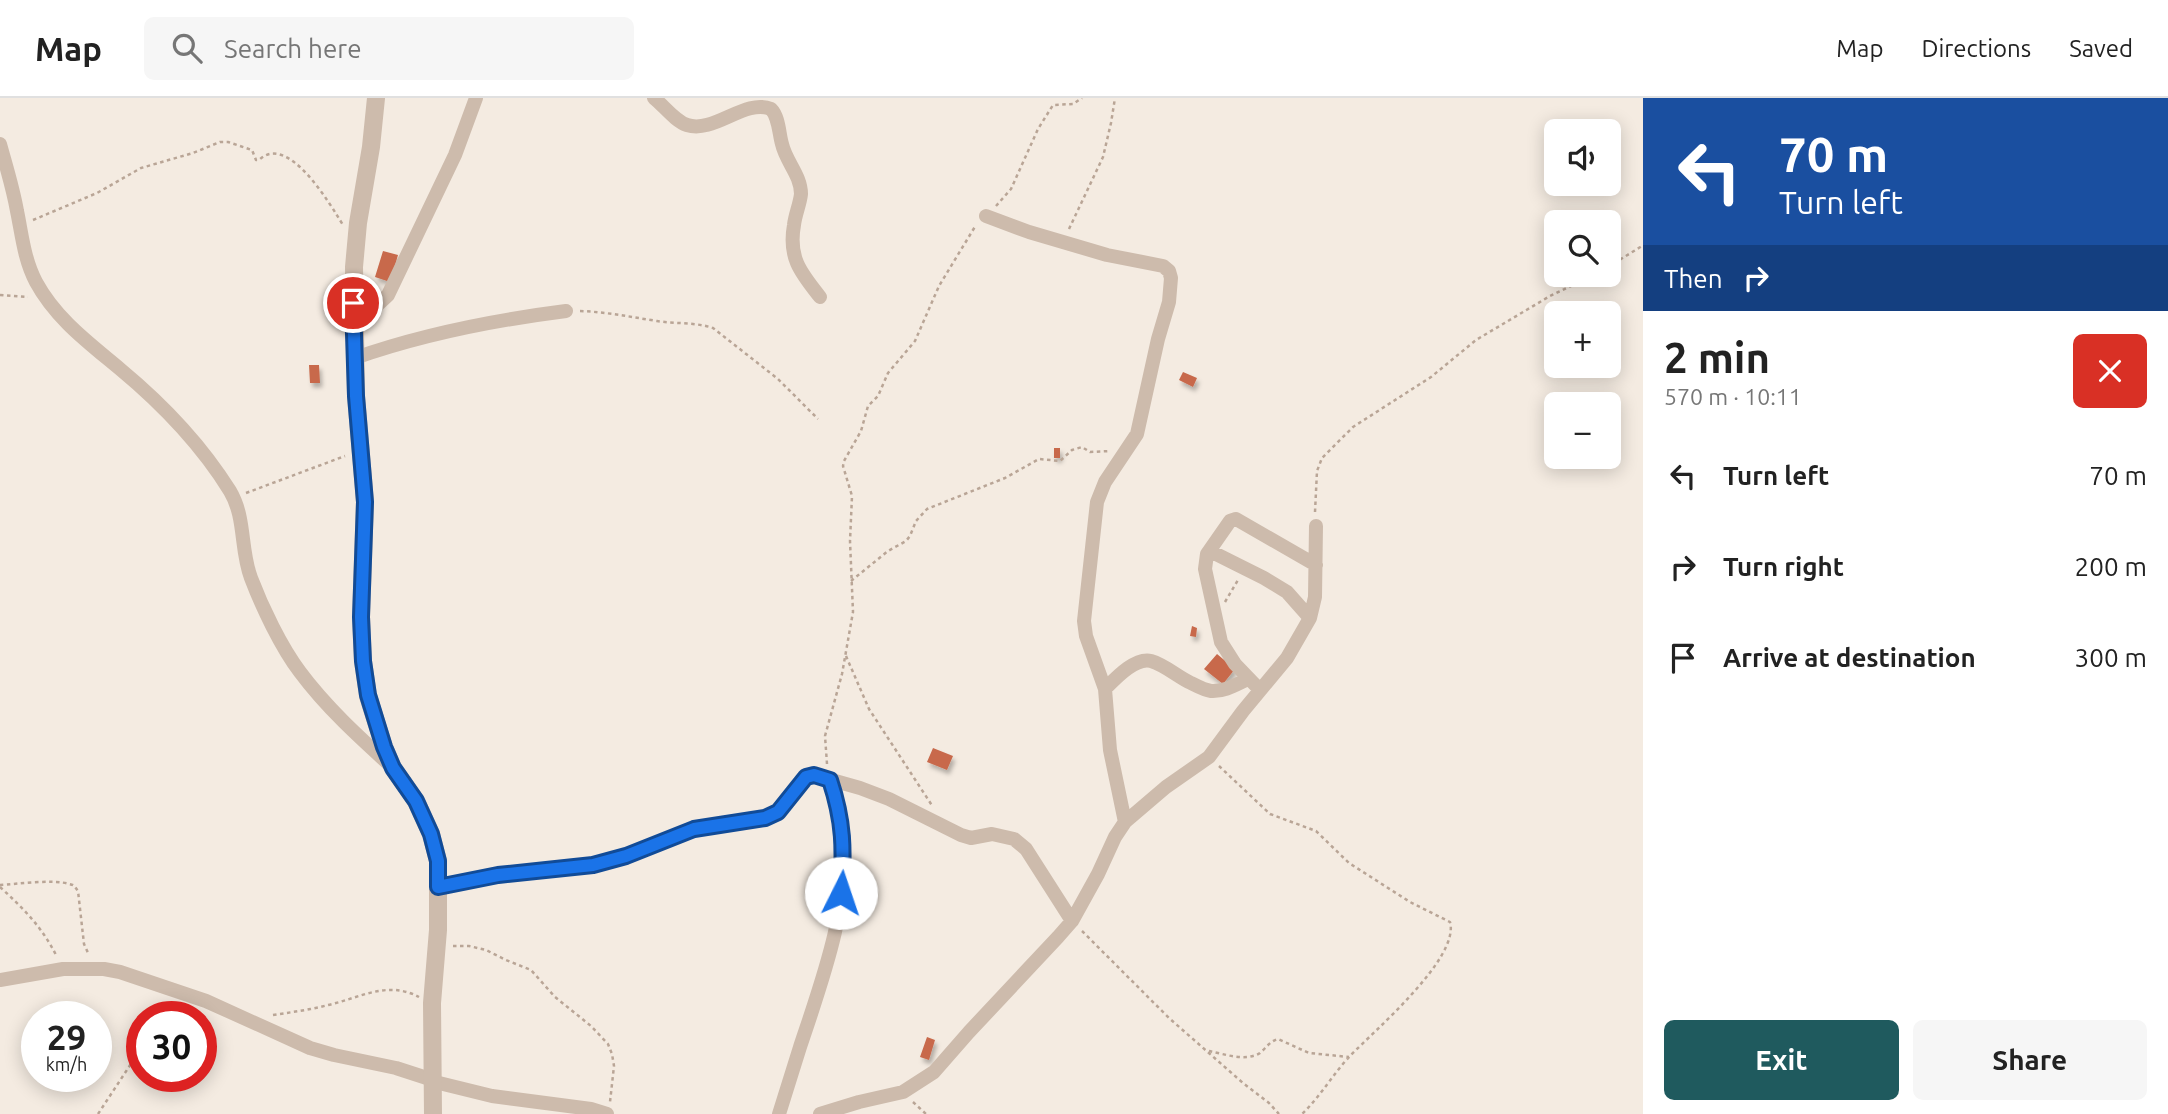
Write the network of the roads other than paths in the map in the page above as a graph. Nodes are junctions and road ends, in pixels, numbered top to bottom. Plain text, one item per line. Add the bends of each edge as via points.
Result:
1 (376, 98) edge
2 (476, 98) edge
3 (654, 98) edge
4 (0, 144) edge
5 (986, 216) road end
6 (820, 297) dead end
7 (566, 311) road end
8 (354, 314) junction
9 (355, 358) junction
10 (1316, 526) road end
11 (1210, 551) junction
12 (1316, 565) junction
13 (1310, 618) junction
14 (1248, 679) junction
15 (1105, 690) junction
16 (1260, 690) junction
17 (393, 768) junction
18 (830, 780) junction
19 (1125, 822) junction
20 (438, 887) junction
21 (1072, 921) junction
22 (0, 980) edge
23 (433, 1080) junction
24 (609, 1108) edge
25 (433, 1114) edge
26 (779, 1114) edge
27 (820, 1114) edge

1 - 8 street via 356,246
2 - 8 street via 455,155 388,295 374,308
3 - 6 street via 688,126 704,125 746,104 769,106 775,113 782,147 801,195 793,228 794,259
4 - 17 street via 26,256 37,283 69,326 121,370 215,470 233,498 251,577 285,648 319,695
5 - 15 street via 1107,255 1163,266 1171,278 1137,434 1097,502 1084,621
7 - 9 street via 432,335
8 - 9 street
9 - 17 street via 365,502 363,661 373,715
10 - 12 street
11 - 12 street via 1236,519
11 - 13 street via 1287,592
11 - 14 street via 1205,569 1215,620 1227,654
12 - 13 street
13 - 16 street via 1287,658
14 - 15 street via 1210,691 1146,661 1117,677
14 - 16 street
15 - 19 street via 1110,750
16 - 19 street via 1209,757
17 - 20 street via 431,834
18 - 20 street via 806,777 778,812 765,818 694,829 604,862
18 - 21 street via 889,799 961,835 1014,839 1026,849
18 - 26 street via 844,834 838,914 821,985
19 - 21 street
20 - 23 street
21 - 27 street via 934,1072 903,1092
22 - 23 street via 64,969 120,972 180,991 310,1048
23 - 24 street via 480,1094
23 - 25 street

